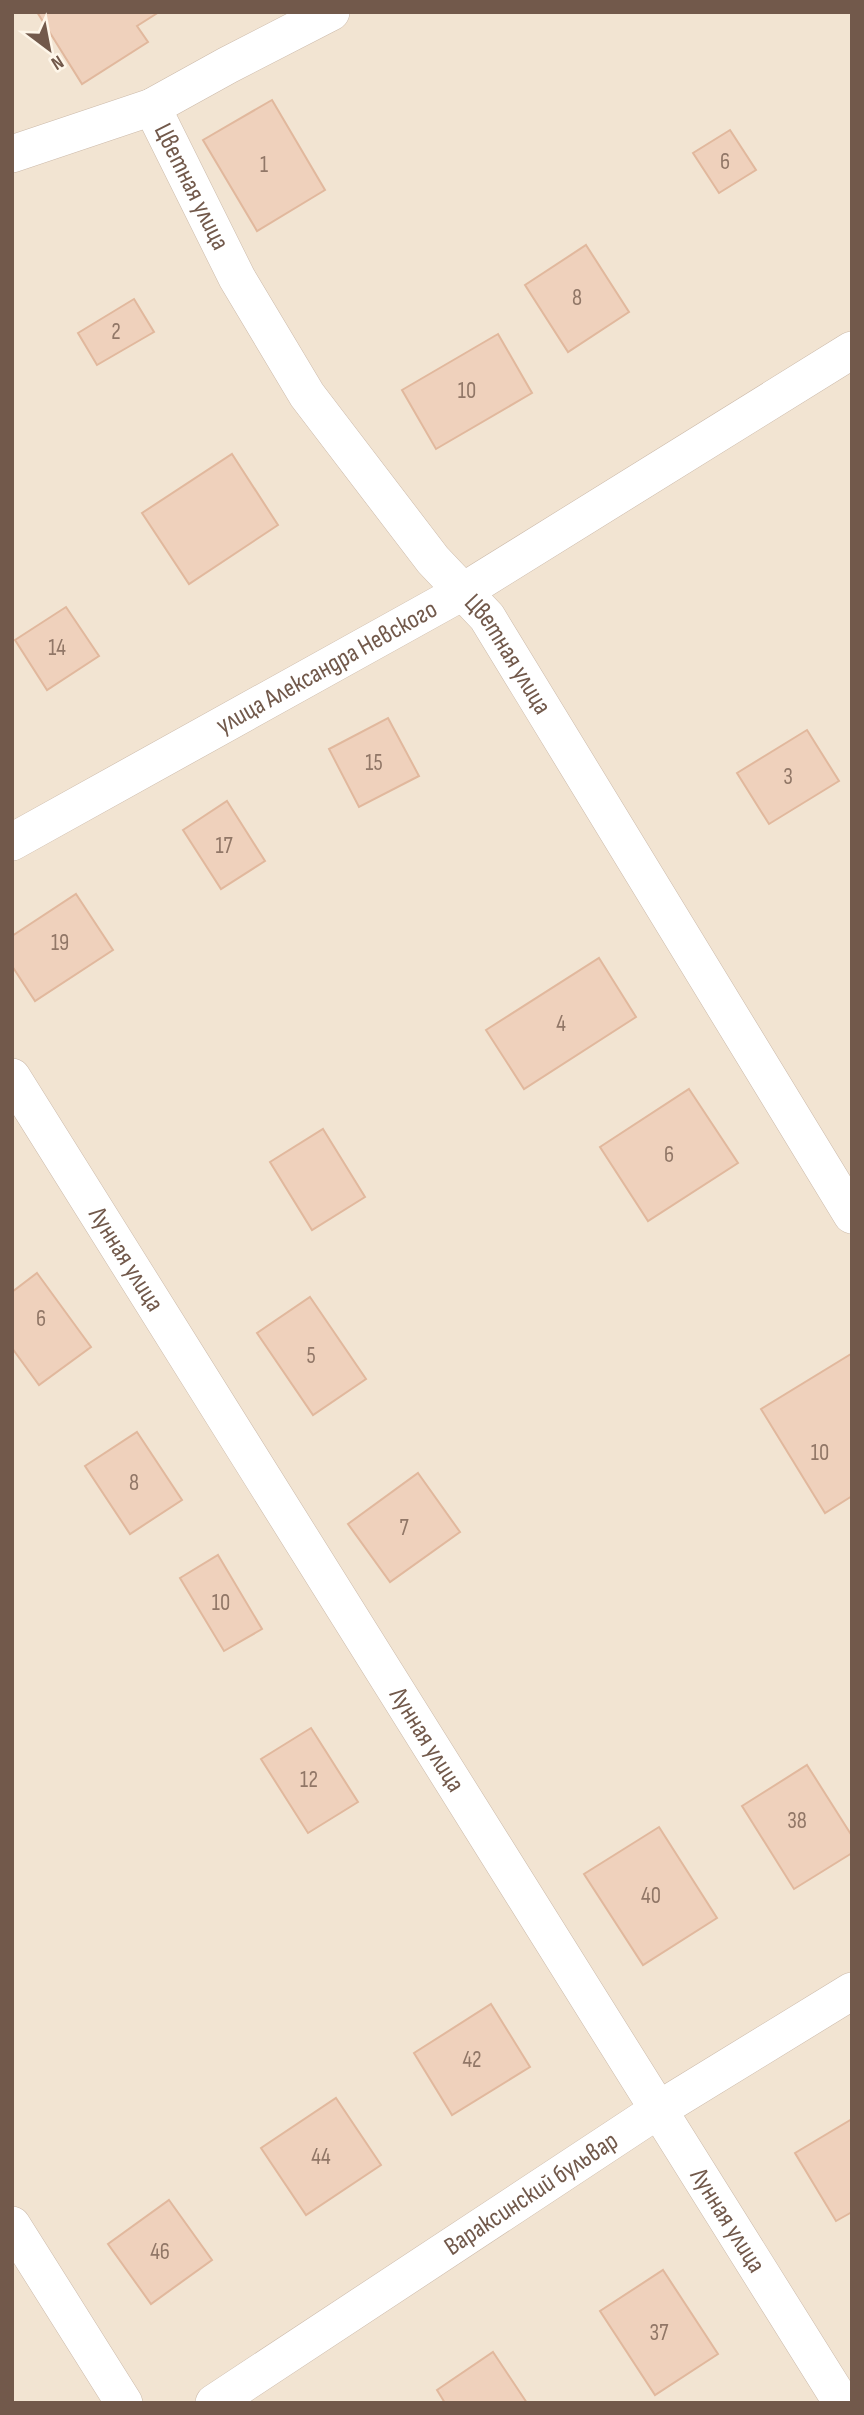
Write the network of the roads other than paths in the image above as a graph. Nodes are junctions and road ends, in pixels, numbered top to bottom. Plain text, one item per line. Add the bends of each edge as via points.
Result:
1 (331, 12) edge
2 (152, 107) junction
3 (12, 154) edge
4 (852, 350) edge
5 (464, 591) junction
6 (12, 842) edge
7 (12, 1077) edge
8 (852, 1215) edge
9 (852, 1991) edge
10 (658, 2110) junction
11 (12, 2225) edge
12 (124, 2403) edge
13 (214, 2403) edge
14 (842, 2403) edge

1 - 2 street
2 - 3 street
2 - 5 street, Цветная улица via 237,278 307,395 433,560
4 - 5 street, улица Александра Невского
5 - 6 street, улица Александра Невского
5 - 8 street, Цветная улица via 487,617
7 - 10 street, Лунная улица
9 - 10 street, Вараксинский бульвар
10 - 13 street, Вараксинский бульвар
10 - 14 street, Лунная улица
11 - 12 street

